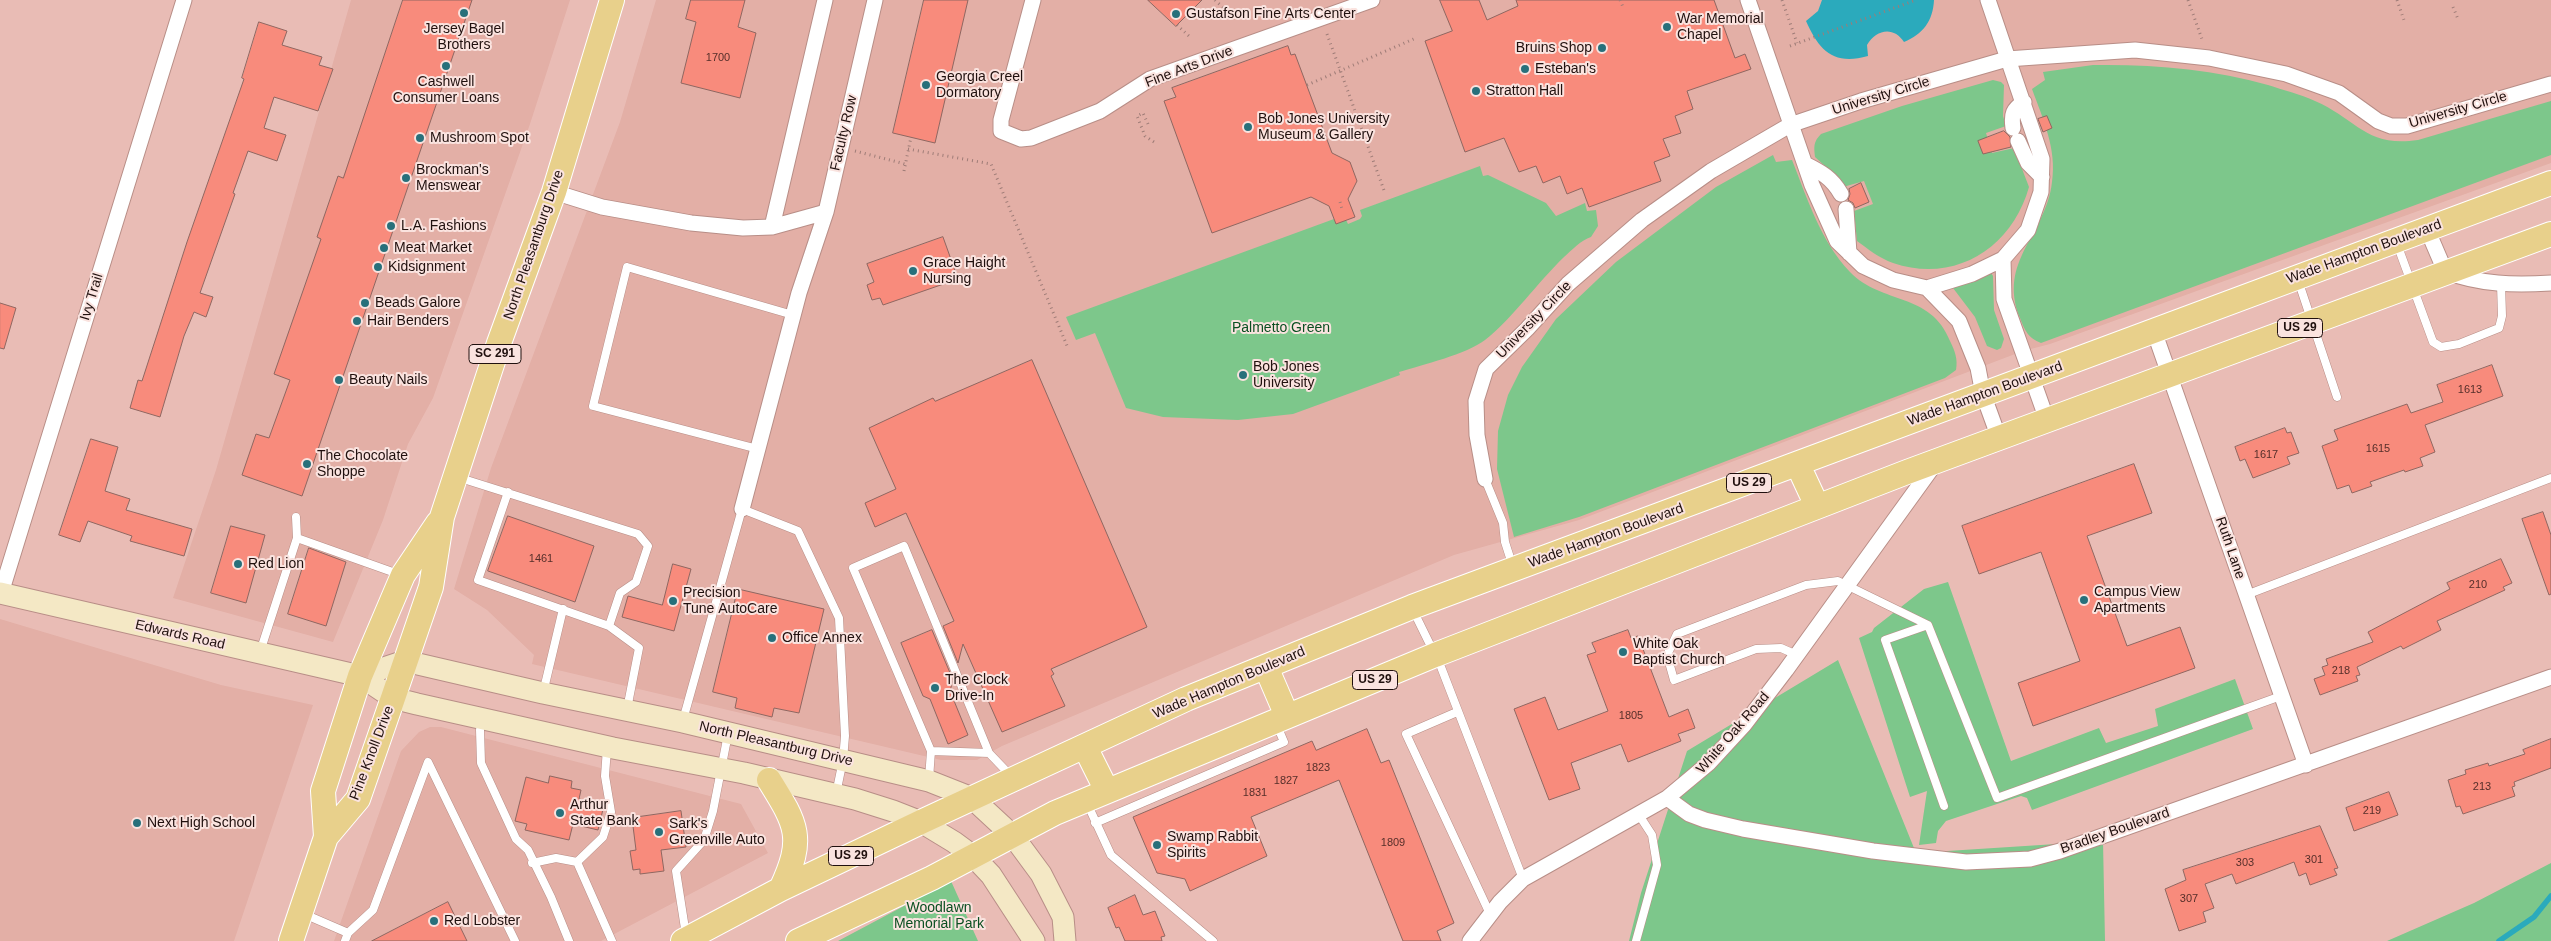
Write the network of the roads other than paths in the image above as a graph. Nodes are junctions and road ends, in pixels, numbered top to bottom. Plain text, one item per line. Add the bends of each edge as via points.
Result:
1 (184, 0) edge
2 (612, 0) edge
3 (825, 0) edge
4 (875, 0) edge
5 (1032, 0) edge
6 (1372, 0) edge
7 (1748, 0) edge
8 (1988, 0) edge
9 (2007, 59) junction
10 (2551, 84) edge
11 (2024, 102) junction
12 (1790, 125) junction
13 (1805, 164) junction
14 (2042, 177) junction
15 (2551, 183) edge
16 (554, 192) junction
17 (826, 212) junction
18 (772, 227) junction
19 (2426, 229) junction
20 (2551, 234) edge
21 (2396, 241) junction
22 (1849, 253) junction
23 (2003, 258) junction
24 (2445, 271) junction
25 (2297, 278) junction
26 (2551, 283) edge
27 (2412, 284) junction
28 (2501, 284) junction
29 (1927, 288) junction
30 (793, 315) junction
31 (2314, 323) junction
32 (2154, 331) junction
33 (2170, 374) junction
34 (2032, 377) junction
35 (1983, 394) junction
36 (2337, 397) dead end
37 (2047, 420) junction
38 (1999, 438) junction
39 (758, 449) junction
40 (1937, 461) junction
41 (1798, 464) junction
42 (455, 476) junction
43 (2551, 478) edge
44 (1485, 479) joint
45 (508, 492) junction
46 (1817, 506) junction
47 (742, 509) junction
48 (296, 516) dead end
49 (442, 517) junction
50 (297, 538) junction
51 (1514, 570) junction
52 (403, 576) junction
53 (1848, 586) junction
54 (0, 593) edge
55 (2246, 594) junction
56 (1412, 607) junction
57 (563, 610) junction
58 (1928, 625) junction
59 (609, 626) junction
60 (260, 654) junction
61 (1435, 655) junction
62 (1797, 655) junction
63 (405, 661) junction
64 (1266, 667) junction
65 (360, 676) junction
66 (2551, 677) edge
67 (543, 693) junction
68 (2281, 696) junction
69 (393, 698) junction
70 (627, 710) junction
71 (1457, 712) junction
72 (1281, 719) junction
73 (482, 720) junction
74 (682, 722) junction
75 (728, 734) junction
76 (606, 747) junction
77 (1085, 747) junction
78 (931, 751) junction
79 (989, 753) junction
80 (843, 760) junction
81 (2306, 766) junction
82 (720, 769) junction
83 (1015, 779) junction
84 (769, 780) junction
85 (929, 781) junction
86 (836, 795) junction
87 (1097, 796) junction
88 (972, 798) junction
89 (1667, 798) junction
90 (1944, 806) dead end
91 (1639, 815) junction
92 (921, 822) junction
93 (1095, 822) junction
94 (1013, 836) junction
95 (326, 837) junction
96 (974, 856) junction
97 (577, 862) junction
98 (532, 863) junction
99 (1523, 880) junction
100 (782, 889) junction
101 (301, 912) junction
102 (1490, 914) junction
103 (346, 937) edge
104 (686, 940) edge
105 (291, 941) edge
106 (515, 941) edge
107 (569, 941) edge
108 (612, 941) edge
109 (798, 941) edge
110 (1034, 941) edge
111 (1065, 941) edge
112 (1213, 941) edge
113 (1470, 941) edge
114 (1636, 941) edge

1 - 54 street, Ivy Trail
2 - 16 main road, North Pleasantburg Drive / SC 291
3 - 18 street
4 - 17 street, Faculty Row
5 - 6 street, Fine Arts Drive via 1001,120 1001,130 1021,140 1100,111 1150,79
7 - 12 street
8 - 9 street
9 - 10 street, University Circle via 2135,50 2209,58 2286,74 2339,93 2390,126 2407,126
9 - 11 street
9 - 12 street, University Circle via 1861,100
11 - 14 street via 2042,160
11 - 14 street via 2014,108 2011,115 2015,134 2028,163
12 - 13 street
12 - 44 street, University Circle via 1711,171 1642,220 1568,284 1486,369 1476,401 1477,435
13 - 22 street via 1837,241
13 - 22 street via 1825,174 1835,184 1843,202
14 - 23 street via 2041,192 2028,230
15 - 19 main road, Wade Hampton Boulevard / US 29
16 - 18 street via 602,207 691,223
16 - 42 main road, North Pleasantburg Drive / SC 291
17 - 18 street
17 - 30 street, Faculty Row
19 - 21 main road, Wade Hampton Boulevard / US 29
19 - 24 street
20 - 24 main road, US 29
21 - 25 main road, Wade Hampton Boulevard / US 29
21 - 27 lane
22 - 29 street via 1863,266 1893,280
23 - 29 street via 1972,274
23 - 34 street via 2004,299
24 - 27 main road, US 29
24 - 28 street
25 - 31 lane
25 - 32 main road, Wade Hampton Boulevard / US 29
26 - 28 street
27 - 28 lane via 2432,342 2441,347 2459,344 2499,328
27 - 31 main road, US 29
29 - 35 street via 1959,320 1978,368
30 - 39 street, Faculty Row
30 - 39 lane via 627,266 593,406
31 - 33 main road, US 29
31 - 36 lane
32 - 33 street, Ruth Lane
32 - 34 main road, Wade Hampton Boulevard / US 29
33 - 37 main road, US 29
33 - 55 street, Ruth Lane
34 - 35 main road, Wade Hampton Boulevard / US 29
34 - 37 street
35 - 38 street
35 - 41 main road, Wade Hampton Boulevard / US 29
37 - 38 main road, US 29
38 - 40 main road, US 29
39 - 47 street, Faculty Row
40 - 46 main road, US 29
40 - 53 street, White Oak Road
41 - 46 main road
41 - 51 main road, Wade Hampton Boulevard / US 29
42 - 45 lane
42 - 49 main road, North Pleasantburg Drive / SC 291
43 - 55 lane
44 - 51 lane, University Circle via 1502,522
45 - 57 lane via 478,580
45 - 59 lane via 638,534 648,546 636,582 620,593
46 - 61 main road, US 29
47 - 74 lane
47 - 80 lane via 798,532 839,618
48 - 50 lane
49 - 52 main road, North Pleasantburg Drive / SC 291
49 - 63 main road, North Pleasantburg Drive / SC 291 via 431,587
50 - 52 lane
50 - 60 lane
51 - 56 main road, Wade Hampton Boulevard / US 29
52 - 65 main road, North Pleasantburg Drive / SC 291
53 - 58 lane
53 - 62 street, White Oak Road
53 - 62 lane via 1838,581 1806,585 1677,634 1667,655 1674,680 1756,649 1781,648
54 - 60 main road, Edwards Road
55 - 68 street, Ruth Lane
56 - 61 lane
56 - 64 main road, Wade Hampton Boulevard / US 29
57 - 59 lane
57 - 67 lane
58 - 68 lane via 1996,798
58 - 90 lane via 1885,640
59 - 70 lane via 639,648
60 - 65 main road, Edwards Road
61 - 71 lane
61 - 72 main road, US 29
62 - 89 street, White Oak Road via 1744,725 1709,763
63 - 65 main road
63 - 67 main road, North Pleasantburg Drive
63 - 69 main road, Pine Knoll Drive
64 - 72 main road
64 - 77 main road, Wade Hampton Boulevard / US 29 via 1186,699
65 - 69 main road
65 - 95 main road, Pine Knoll Drive via 323,791
66 - 81 street, Bradley Boulevard
67 - 70 main road, North Pleasantburg Drive
68 - 81 street, Ruth Lane
69 - 73 main road
69 - 95 main road, Pine Knoll Drive via 358,799
70 - 74 main road, North Pleasantburg Drive
71 - 99 lane
71 - 102 lane via 1406,734
72 - 87 main road, US 29
72 - 93 lane via 1284,742
73 - 76 main road
73 - 98 lane via 481,763 516,839 528,850
74 - 75 main road, North Pleasantburg Drive
75 - 80 main road, North Pleasantburg Drive
75 - 82 lane
76 - 82 main road
76 - 97 lane via 605,776 610,812 603,837
77 - 83 main road, Wade Hampton Boulevard / US 29
77 - 87 main road
78 - 79 lane
78 - 79 lane via 853,568 904,546
78 - 85 lane
79 - 83 lane
80 - 85 main road, North Pleasantburg Drive
80 - 86 lane
81 - 89 street, Bradley Boulevard via 2030,859 1966,862 1873,851 1705,820 1689,814
82 - 84 main road
82 - 104 lane via 704,840 676,871
83 - 88 main road, Wade Hampton Boulevard / US 29
84 - 86 main road
84 - 100 main road via 796,828 793,864
85 - 88 main road, North Pleasantburg Drive
86 - 92 main road
87 - 93 lane
87 - 94 main road, US 29 via 1055,813
88 - 92 main road, Wade Hampton Boulevard / US 29
88 - 94 main road, North Pleasantburg Drive
89 - 91 street, White Oak Road
91 - 99 street, White Oak Road
91 - 114 lane via 1652,834 1657,865
92 - 96 main road
92 - 100 main road, Wade Hampton Boulevard / US 29
93 - 112 lane via 1111,855
94 - 96 main road, US 29
94 - 111 main road, North Pleasantburg Drive via 1041,874 1063,917
95 - 101 main road, Pine Knoll Drive
96 - 109 main road, US 29
96 - 110 main road via 991,875
97 - 98 lane via 556,858
97 - 108 lane
98 - 107 lane via 551,897
99 - 102 street, White Oak Road
100 - 104 main road, Wade Hampton Boulevard / US 29
101 - 103 lane
101 - 105 main road, Pine Knoll Drive
102 - 113 street, White Oak Road
103 - 106 lane via 373,910 428,762

